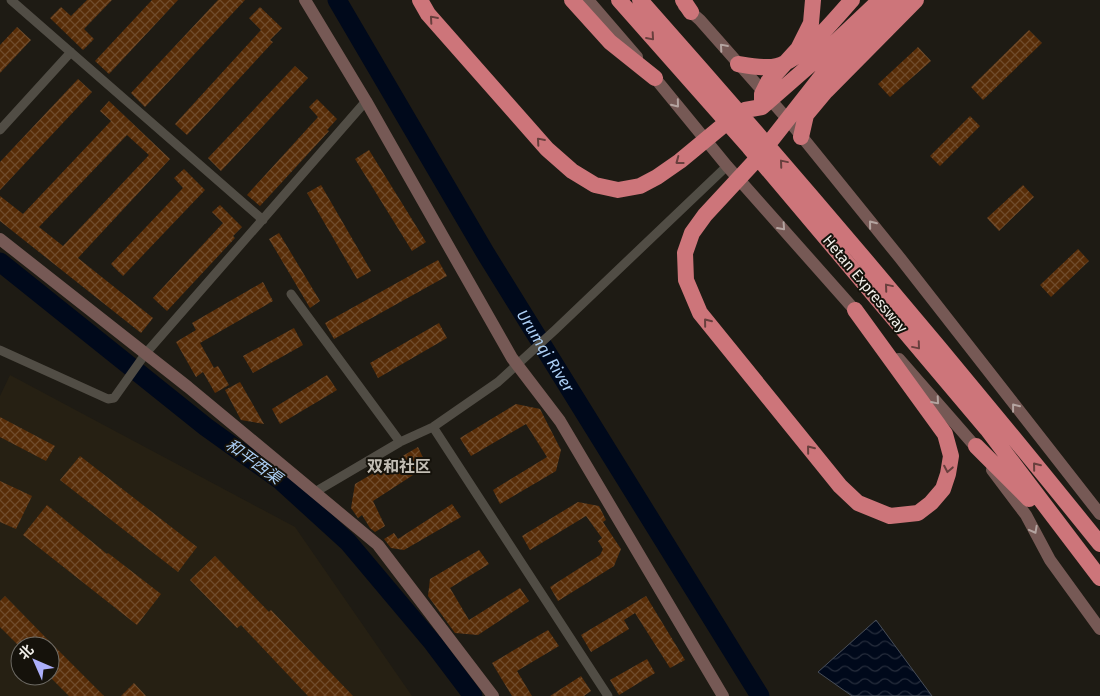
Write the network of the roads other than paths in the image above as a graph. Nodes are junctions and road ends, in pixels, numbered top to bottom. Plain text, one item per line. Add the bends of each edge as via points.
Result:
1 (11, 0) edge
2 (305, 0) edge
3 (420, 0) edge
4 (572, 0) edge
5 (588, 0) edge
6 (619, 0) edge
7 (640, 0) edge
8 (677, 0) edge
9 (813, 0) edge
10 (852, 0) edge
11 (872, 0) edge
12 (880, 0) edge
13 (899, 0) edge
14 (907, 0) edge
15 (916, 0) edge
16 (687, 6) edge
17 (71, 52) junction
18 (738, 64) junction
19 (655, 78) junction
20 (366, 101) junction
21 (762, 107) junction
22 (0, 130) edge
23 (798, 132) junction
24 (727, 166) junction
25 (263, 220) junction
26 (0, 239) edge
27 (291, 294) dead end
28 (855, 310) junction
29 (0, 350) edge
30 (146, 354) junction
31 (522, 361) junction
32 (433, 427) junction
33 (400, 442) junction
34 (976, 446) junction
35 (315, 492) junction
36 (1100, 514) edge
37 (1066, 533) junction
38 (1100, 544) edge
39 (1100, 578) edge
40 (1100, 629) edge
41 (493, 696) edge
42 (608, 696) edge
43 (723, 696) edge

1 - 17 street
2 - 20 street
21 -> 3 highway via 745,110 732,118 680,161 640,186 618,190 595,185 572,171 547,149 428,14
4 - 19 highway via 610,42
5 - 19 street
6 -> 37 highway, Hetan Expressway via 755,154 987,429
38 -> 7 highway, Hetan Expressway via 761,136
8 - 16 street
9 - 21 highway via 811,23 798,49 768,82 762,94
10 - 18 highway via 797,57 776,66
11 - 18 street via 809,62 792,72 761,76
12 - 21 highway
28 -> 13 highway via 945,434 951,456 948,474 943,488 918,513 890,516 858,503 840,486 700,313 686,280 685,253 692,233 705,214 755,161 824,73
14 - 23 street via 822,83 800,110
15 - 23 highway via 826,91 806,114
18 -> 16 street
17 - 22 street
17 - 25 street
18 - 23 street
19 -> 24 street
20 - 25 street
20 - 31 street
36 -> 23 street
24 -> 28 street
24 - 31 street
25 - 30 street
26 - 30 street
27 - 33 street
28 -> 34 street
29 - 30 street via 108,399 114,398
30 - 35 street
31 - 32 street via 498,382
31 - 43 street
32 - 33 street
32 - 42 street
33 - 35 street
34 - 37 highway
34 -> 40 street via 1026,515 1050,560
35 - 41 street via 378,545
37 - 39 highway, Hetan Expressway

